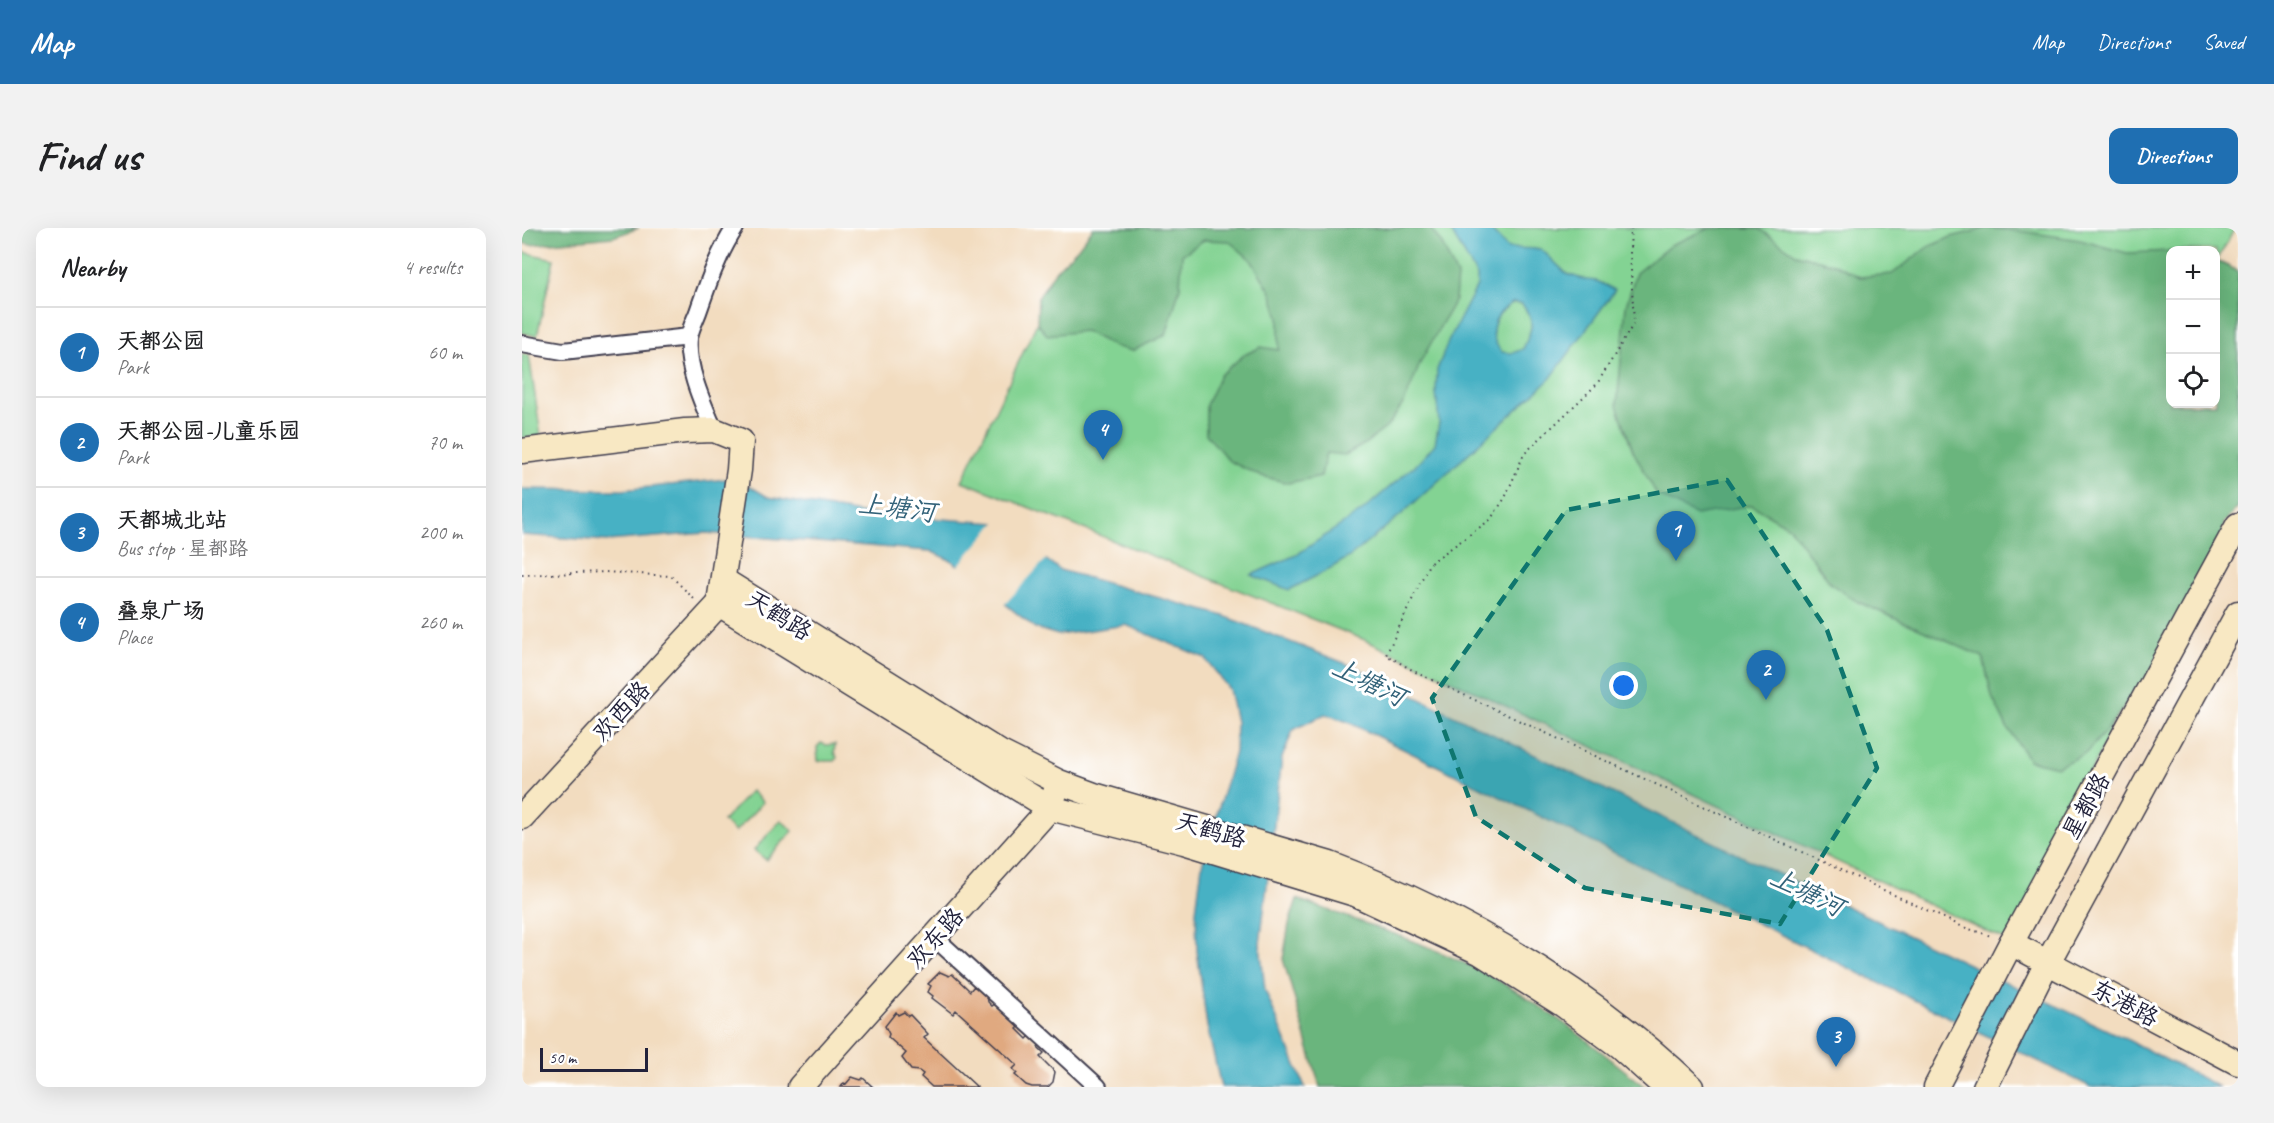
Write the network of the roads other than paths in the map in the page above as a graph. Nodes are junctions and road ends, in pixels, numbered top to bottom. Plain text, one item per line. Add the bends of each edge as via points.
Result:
1 (735, 228) edge
2 (689, 337) junction
3 (522, 344) edge
4 (714, 430) junction
5 (522, 451) edge
6 (2238, 525) edge
7 (717, 600) junction
8 (2238, 613) edge
9 (1059, 782) junction
10 (1050, 808) junction
11 (523, 814) edge
12 (1185, 832) junction
13 (935, 938) junction
14 (2009, 947) junction
15 (2045, 968) junction
16 (2238, 1063) edge
17 (1991, 1077) edge
18 (800, 1087) edge
19 (1098, 1087) edge
20 (1665, 1087) edge
21 (1692, 1087) edge
22 (1936, 1087) edge

1 - 2 street via 707,285
2 - 3 street via 563,351
2 - 4 street via 699,394
4 - 5 main road, 天鹤路
4 - 7 main road, 天鹤路 via 741,441
6 - 14 main road, 星都路
7 - 9 main road, 天鹤路
7 - 10 main road, 天鹤路
7 - 11 main road, 欢西路
8 - 15 main road, 星都路
9 - 10 main road, 欢东路
9 - 12 main road, 天鹤路
10 - 12 main road, 天鹤路
10 - 13 main road, 欢东路
12 - 20 main road, 天鹤路 via 1355,894 1481,953 1572,1011
12 - 21 main road, 天鹤路 via 1330,864 1449,916 1556,979 1646,1045
13 - 18 main road, 欢东路
13 - 19 street
14 - 15 main road, 东港路
14 - 22 main road, 星都路
15 - 16 main road, 东港路
15 - 17 main road, 星都路

